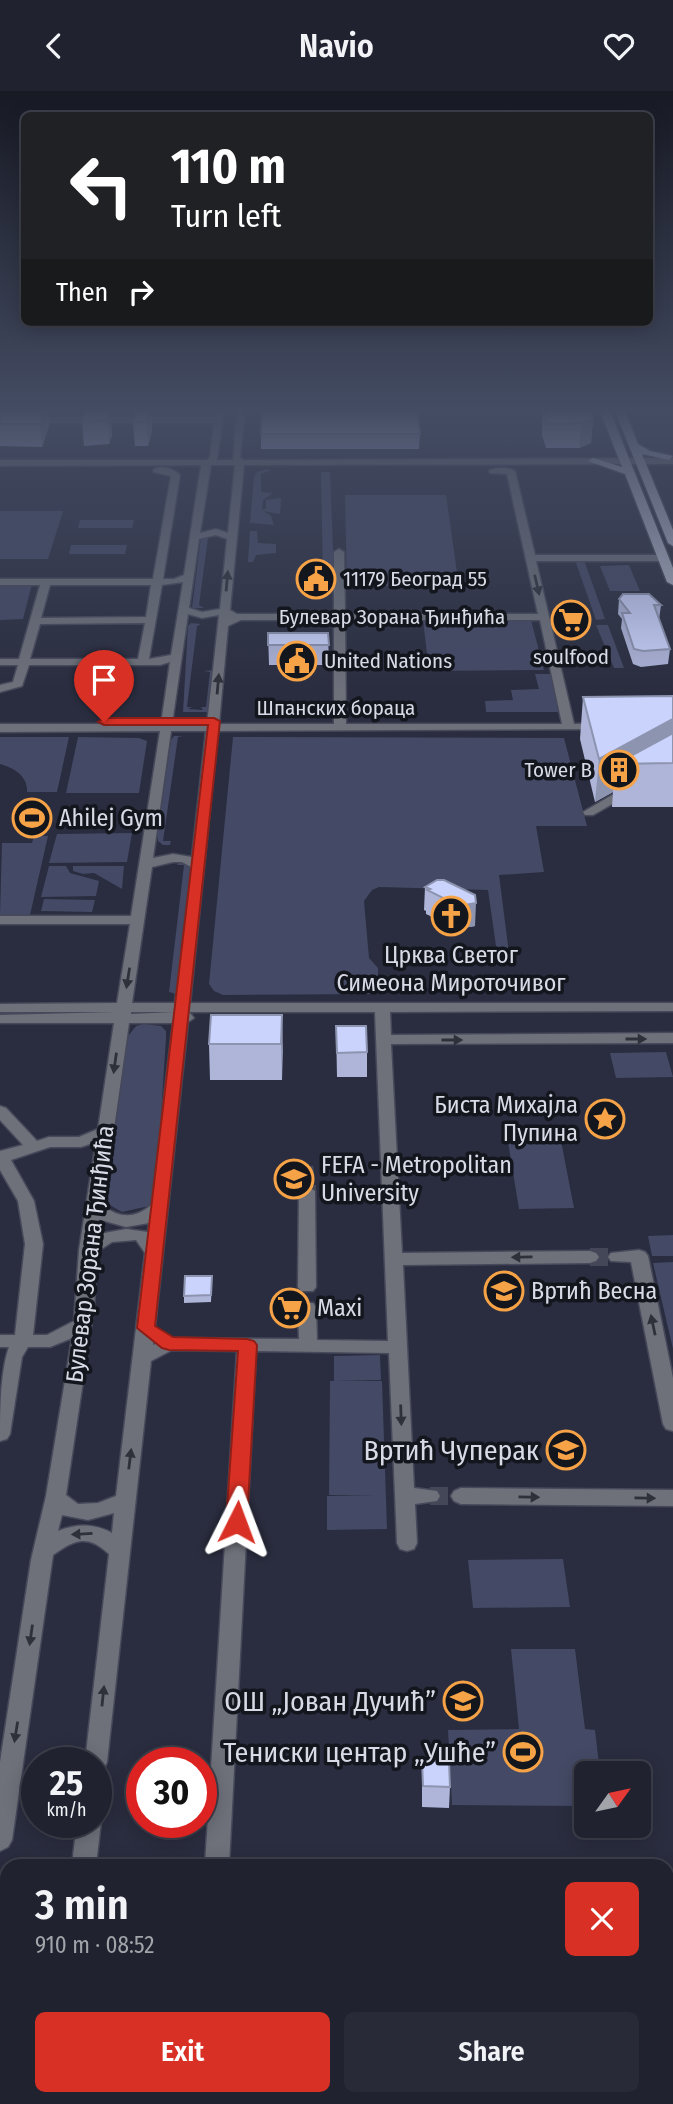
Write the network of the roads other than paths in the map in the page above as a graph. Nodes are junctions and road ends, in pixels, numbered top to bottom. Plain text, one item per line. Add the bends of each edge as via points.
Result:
1 (171, 505) edge
2 (199, 505) edge
3 (235, 505) edge
4 (519, 505) edge
5 (642, 505) edge
6 (658, 505) edge
7 (197, 524) junction
8 (233, 524) junction
9 (195, 537) junction
10 (232, 537) junction
11 (673, 543) edge
12 (339, 552) dead end
13 (531, 558) junction
14 (663, 558) junction
15 (189, 576) junction
16 (0, 582) edge
17 (46, 582) junction
18 (157, 582) junction
19 (175, 582) junction
20 (673, 582) edge
21 (187, 589) junction
22 (185, 610) junction
23 (225, 611) junction
24 (239, 617) junction
25 (339, 617) junction
26 (544, 617) junction
27 (36, 621) junction
28 (150, 621) junction
29 (223, 624) junction
30 (183, 625) junction
31 (0, 662) edge
32 (24, 662) junction
33 (143, 662) junction
34 (177, 662) junction
35 (0, 689) edge
36 (0, 721) edge
37 (340, 724) junction
38 (568, 724) junction
39 (611, 724) edge
40 (168, 725) junction
41 (214, 725) junction
42 (0, 728) edge
43 (640, 783) edge
44 (589, 811) dead end
45 (201, 840) junction
46 (149, 843) junction
47 (146, 865) junction
48 (198, 866) junction
49 (138, 920) junction
50 (1, 924) edge
51 (673, 1007) edge
52 (0, 1008) edge
53 (593, 1012) junction
54 (123, 1013) junction
55 (180, 1013) junction
56 (383, 1013) junction
57 (673, 1017) edge
58 (0, 1019) edge
59 (673, 1038) edge
60 (599, 1039) junction
61 (384, 1040) junction
62 (0, 1111) edge
63 (105, 1132) junction
64 (81, 1142) junction
65 (33, 1146) junction
66 (102, 1156) junction
67 (0, 1157) edge
68 (307, 1191) tunnel mouth
69 (94, 1207) junction
70 (158, 1208) junction
71 (88, 1250) junction
72 (155, 1252) junction
73 (590, 1257) tunnel mouth
74 (617, 1257) tunnel mouth
75 (393, 1259) junction
76 (82, 1325) junction
77 (146, 1328) junction
78 (0, 1341) edge
79 (23, 1341) junction
80 (50, 1341) junction
81 (169, 1344) junction
82 (247, 1345) junction
83 (308, 1346) junction
84 (398, 1347) junction
85 (78, 1355) junction
86 (142, 1358) junction
87 (670, 1392) edge
88 (673, 1424) edge
89 (0, 1434) edge
90 (56, 1496) junction
91 (405, 1496) junction
92 (430, 1496) tunnel mouth
93 (461, 1496) tunnel mouth
94 (673, 1498) edge
95 (125, 1501) junction
96 (407, 1543) dead end
97 (43, 1551) junction
98 (119, 1551) junction
99 (98, 1747) edge
100 (87, 1838) edge
101 (0, 1840) edge
102 (85, 1859) edge
103 (217, 1859) edge

1 - 18 street
2 - 7 street, Булевар Зорана Ђинђића
3 - 8 street
4 - 13 street
5 - 14 main road
6 - 11 main road
7 - 8 street via 215,529
7 - 9 street, Булевар Зорана Ђинђића
8 - 10 street
9 - 10 street via 216,532
9 - 15 street, Булевар Зорана Ђинђића
23 -> 10 street
12 - 25 street
13 - 14 street
13 -> 26 street
14 - 20 main road
15 - 19 street
15 - 21 street, Булевар Зорана Ђинђића
16 - 17 street
17 - 18 street
17 - 27 street
18 - 19 street
18 - 28 street
19 - 21 street
21 - 22 street, Булевар Зорана Ђинђића
22 - 23 street via 202,615
22 - 30 street, Булевар Зорана Ђинђића
23 - 24 street, Булевар Зорана Ђинђића
23 - 29 street
24 - 25 street, Булевар Зорана Ђинђића
24 - 29 street, Булевар Зорана Ђинђића
25 - 26 street, Булевар Зорана Ђинђића
25 - 37 street
26 - 38 street
27 - 28 street
27 - 32 street
28 - 33 street
29 - 30 street via 200,620
41 -> 29 street
30 - 34 street, Булевар Зорана Ђинђића
31 - 32 street
32 - 33 street
32 - 35 street via 18,684
33 - 34 street
34 - 40 street, Булевар Зорана Ђинђића
36 - 40 street, Шпанских бораца
37 - 38 street, Шпанских бораца
37 - 41 street, Шпанских бораца
38 - 39 street, Шпанских бораца
40 - 41 street, Шпанских бораца
40 - 42 street, Шпанских бораца
40 - 46 street, Булевар Зорана Ђинђића
41 - 45 street
43 - 44 street
45 - 46 street via 186,849
45 - 48 street
46 - 47 street, Булевар Зорана Ђинђића
47 - 48 street via 175,857
47 - 49 street, Булевар Зорана Ђинђића
48 - 55 street
49 - 50 street
49 -> 54 street, Булевар Зорана Ђинђића
51 - 53 street
52 - 54 street
53 - 56 street
53 - 57 street
53 - 60 street
54 - 55 street
54 - 58 street
54 -> 63 street, Булевар Зорана Ђинђића
55 - 56 street
55 - 70 street
56 - 61 street
60 -> 59 street
61 -> 60 street
61 - 75 street
62 - 65 street
63 - 64 street
63 - 66 street, Булевар Зорана Ђинђића
64 - 65 street
64 - 66 street
65 - 67 street
66 - 69 street, Булевар Зорана Ђинђића
67 - 79 street via 20,1187 33,1230 34,1260
68 - 83 street
69 - 70 street via 108,1218 128,1223
69 - 71 street, Булевар Зорана Ђинђића
70 - 72 street
71 - 72 street via 103,1239 125,1234 141,1235
71 - 76 street, Булевар Зорана Ђинђића
72 - 77 street
73 -> 75 street
87 -> 74 street via 639,1257
75 - 84 street
76 - 80 street
76 - 85 street, Булевар Зорана Ђинђића
77 - 81 street
77 - 86 street
78 - 79 street, Булевар Зорана Ђинђића
79 - 80 street, Булевар Зорана Ђинђића
79 - 89 street via 13,1356
80 - 85 street
81 - 82 street
81 - 86 street
82 - 83 street
82 - 103 street
83 - 84 street
84 -> 91 street
85 - 90 street, Булевар Зорана Ђинђића
95 -> 86 street
87 - 88 street
90 - 95 street via 59,1503 76,1511 103,1510
90 - 97 street, Булевар Зорана Ђинђића
91 - 92 street
91 - 96 street
93 -> 94 street
95 - 98 street
98 -> 97 street via 101,1534 83,1533 66,1536
97 -> 101 street, Булевар Зорана Ђинђића
99 -> 98 street
100 - 102 street

